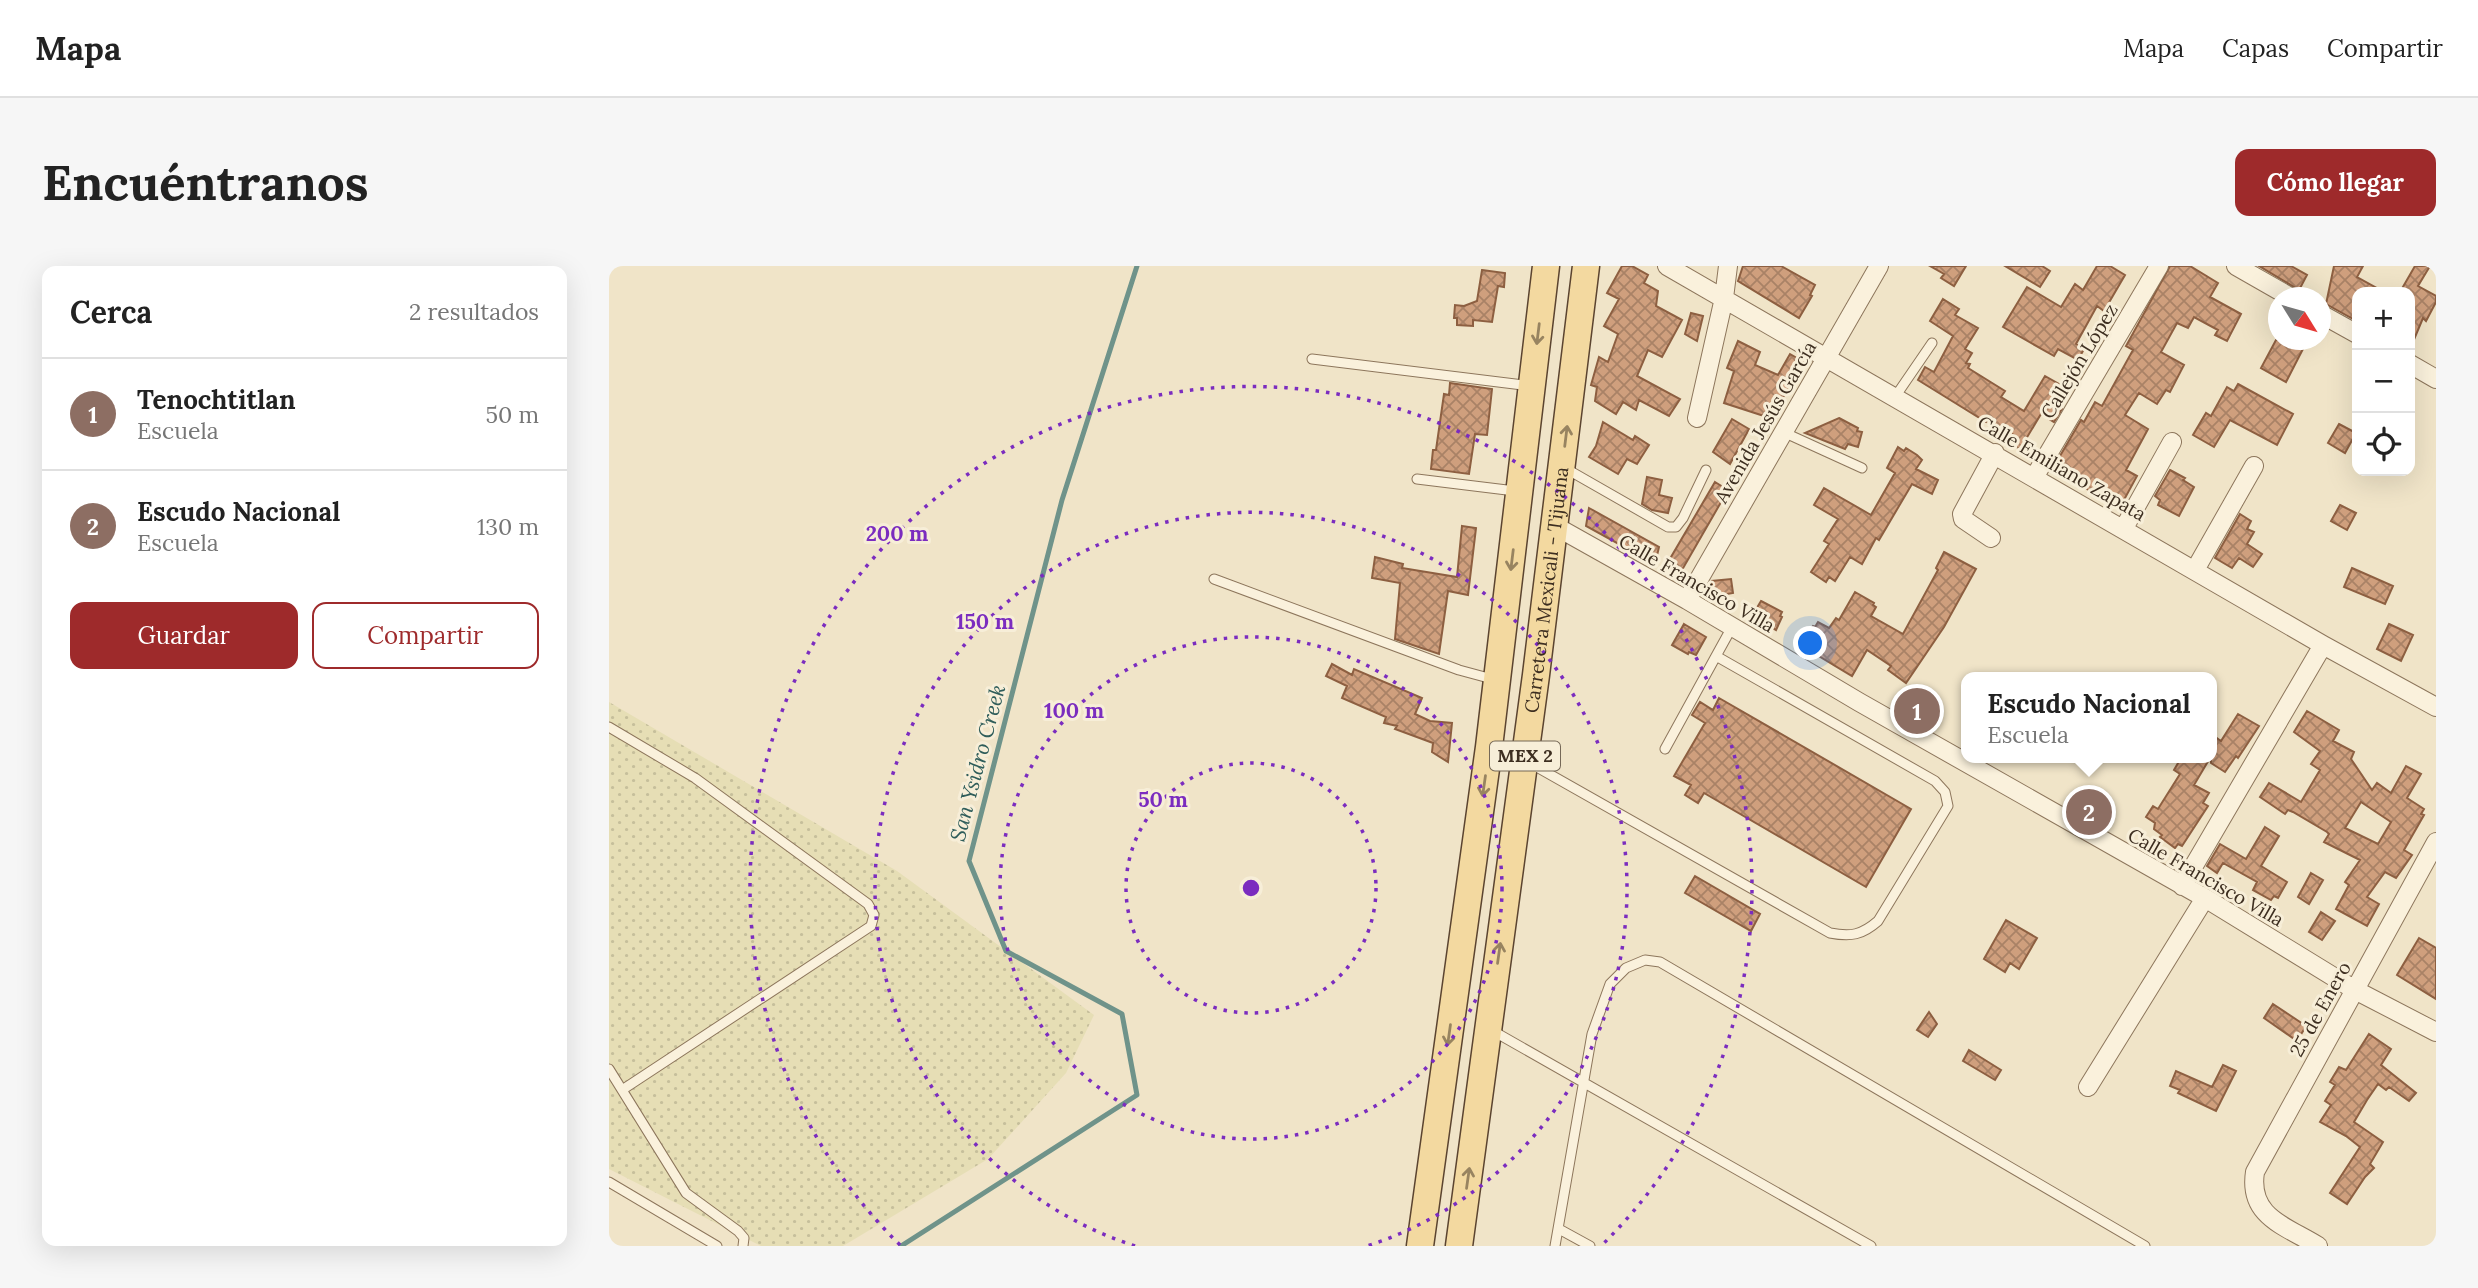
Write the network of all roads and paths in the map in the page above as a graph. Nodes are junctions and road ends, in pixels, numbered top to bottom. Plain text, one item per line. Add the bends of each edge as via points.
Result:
1 (1546, 266) edge
2 (1585, 266) edge
3 (1667, 266) edge
4 (1728, 266) edge
5 (1879, 266) edge
6 (2159, 266) edge
7 (2244, 268) edge
8 (2274, 287) edge
9 (1724, 298) junction
10 (2331, 320) edge
11 (2352, 331) edge
12 (1932, 343) dead end
13 (1826, 357) junction
14 (1312, 359) dead end
15 (2415, 367) edge
16 (2436, 379) edge
17 (1532, 386) junction
18 (1895, 397) junction
19 (1697, 418) dead end
20 (1783, 432) junction
21 (2172, 442) dead end
22 (1995, 453) junction
23 (1562, 466) junction
24 (2254, 466) dead end
25 (1862, 468) dead end
26 (1706, 470) dead end
27 (2035, 477) junction
28 (1417, 479) dead end
29 (1520, 492) junction
30 (1555, 526) junction
31 (2124, 528) junction
32 (1990, 538) dead end
33 (2195, 570) junction
34 (1214, 579) dead end
35 (1687, 600) junction
36 (1732, 627) junction
37 (2323, 645) junction
38 (1716, 656) junction
39 (1497, 680) junction
40 (2436, 707) edge
41 (609, 727) edge
42 (1665, 749) dead end
43 (1525, 760) junction
44 (1961, 760) edge
45 (1966, 763) edge
46 (2436, 842) edge
47 (2182, 886) junction
48 (2205, 898) junction
49 (2355, 990) junction
50 (1488, 1028) junction
51 (2436, 1032) edge
52 (609, 1069) edge
53 (1583, 1082) junction
54 (2088, 1087) dead end
55 (622, 1090) junction
56 (609, 1182) edge
57 (1559, 1229) junction
58 (717, 1246) edge
59 (743, 1246) edge
60 (1420, 1246) edge
61 (1459, 1246) edge
62 (1555, 1246) edge
63 (1590, 1246) edge
64 (1871, 1246) edge
65 (2145, 1246) edge
66 (2318, 1246) edge

1 -> 17 main road, Carretera Mexicali - Tijuana / MEX 2
23 -> 2 main road, Carretera Mexicali - Tijuana / MEX 2
3 - 9 street, Calle Emiliano Zapata
4 - 9 street
5 - 13 street, Avenida Jesús García
6 - 27 street, Callejón López
7 - 8 street
9 - 13 street, Calle Emiliano Zapata
9 - 19 street
10 - 11 street
12 - 18 lane
13 - 18 street, Calle Emiliano Zapata
13 - 20 street, Avenida Jesús García
14 - 17 lane
15 - 16 street
17 - 29 main road, Carretera Mexicali - Tijuana / MEX 2
18 - 22 street, Calle Emiliano Zapata
20 - 25 lane
20 - 35 street, Avenida Jesús García
21 - 31 street
22 - 27 street, Calle Emiliano Zapata
22 - 32 street via 1962,514
23 - 26 lane via 1668,527 1676,527 1683,518
23 - 30 main road, Carretera Mexicali - Tijuana / MEX 2
24 - 33 street
27 - 31 street, Calle Emiliano Zapata
28 - 29 lane
29 -> 39 main road, Carretera Mexicali - Tijuana / MEX 2
30 - 35 street, Calle Francisco Villa
30 - 43 main road, Carretera Mexicali - Tijuana / MEX 2
31 - 33 street, Calle Emiliano Zapata
33 - 37 street, Calle Emiliano Zapata
34 - 39 lane
35 - 36 street, Calle Francisco Villa
36 - 38 lane
36 - 44 street, Calle Francisco Villa
37 - 40 street, Calle Emiliano Zapata
37 - 47 street
38 - 42 lane
38 - 43 lane via 1935,781 1945,792 1948,806 1878,921 1865,932 1849,936 1830,933
39 -> 60 main road, Carretera Mexicali - Tijuana / MEX 2
41 - 55 lane via 695,778 868,904 874,915 870,926
50 -> 43 main road, Carretera Mexicali - Tijuana / MEX 2
45 - 47 street, Calle Francisco Villa
46 - 49 street, 25 de Enero
47 - 48 street, Calle Francisco Villa
48 - 49 street, Calle Francisco Villa
48 - 54 street
49 - 51 street, Calle Francisco Villa
49 - 66 street, 25 de Enero via 2255,1172 2253,1185 2262,1210
50 - 53 lane
61 -> 50 main road, Carretera Mexicali - Tijuana / MEX 2
52 - 55 lane
53 - 57 lane
53 - 64 lane
53 - 65 lane via 1592,1034 1610,984 1626,968 1645,960 1660,962
55 - 59 lane via 686,1193 738,1231
56 - 58 lane
57 - 62 lane
57 - 63 lane

